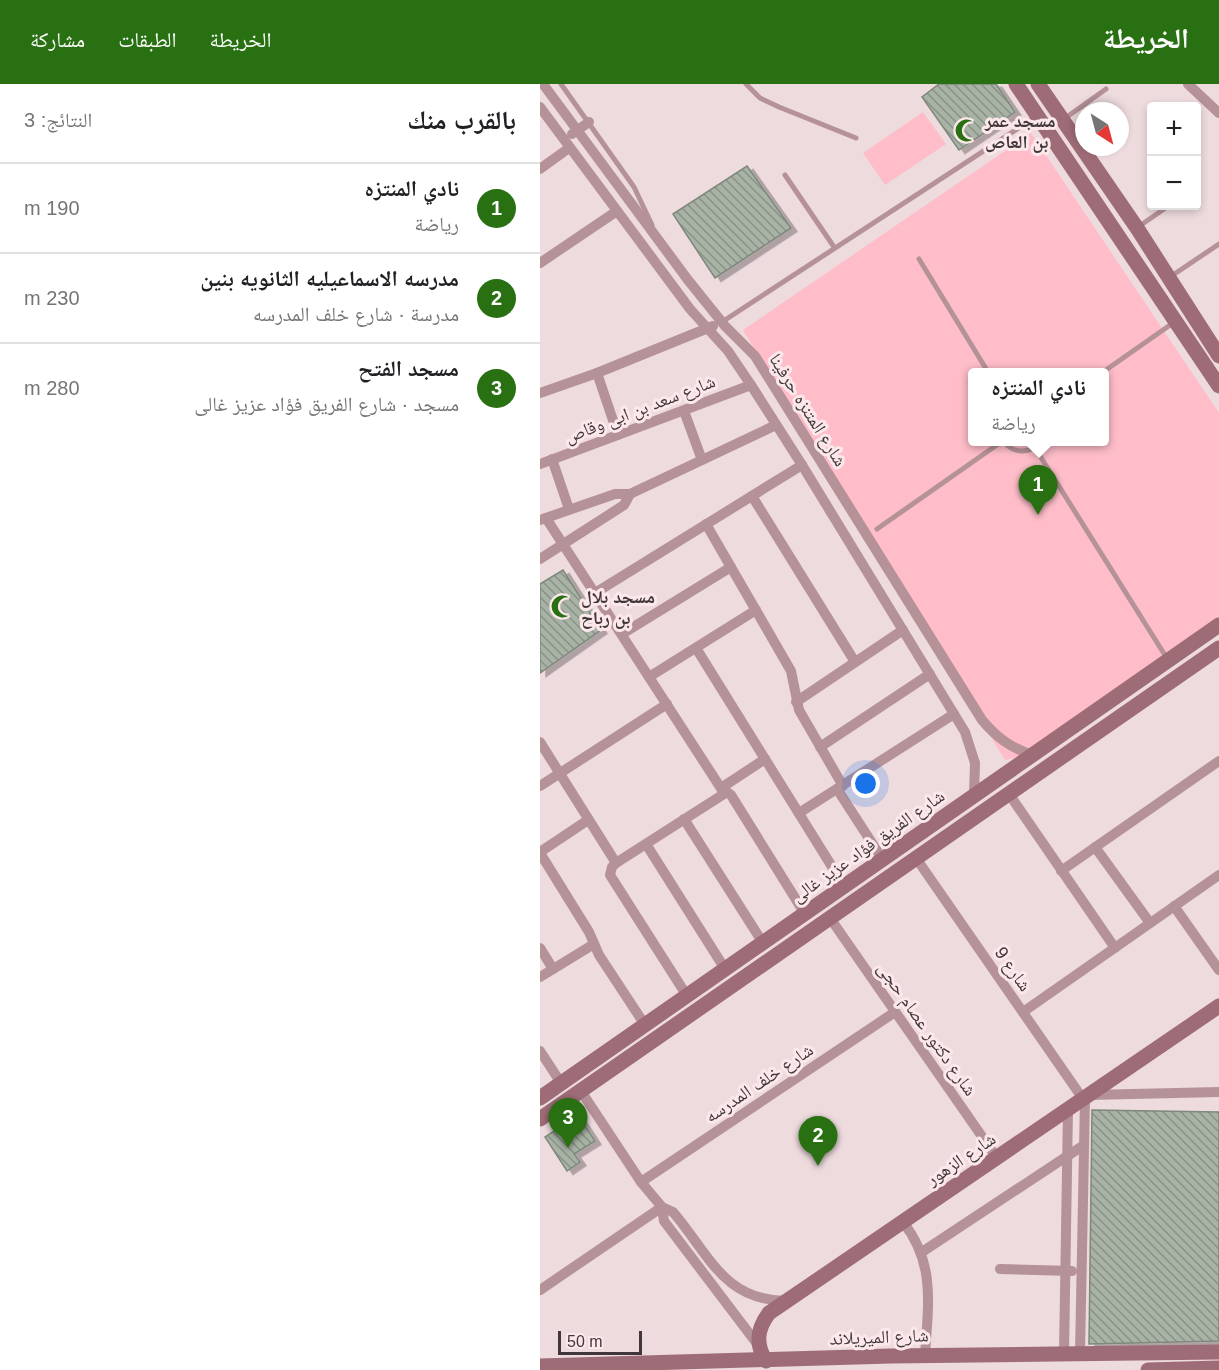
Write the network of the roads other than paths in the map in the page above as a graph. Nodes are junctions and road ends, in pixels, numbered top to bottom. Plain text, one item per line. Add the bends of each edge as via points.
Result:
1 (543, 84) edge
2 (561, 84) edge
3 (746, 84) edge
4 (1016, 84) edge
5 (1038, 84) edge
6 (1188, 84) edge
7 (1106, 89) dead end
8 (1052, 105) junction
9 (540, 107) edge
10 (1219, 113) edge
11 (1038, 116) junction
12 (1062, 120) junction
13 (589, 122) junction
14 (577, 131) junction
15 (856, 138) dead end
16 (566, 144) junction
17 (540, 169) edge
18 (785, 174) dead end
19 (1163, 210) edge
20 (617, 211) junction
21 (1137, 228) junction
22 (656, 238) junction
23 (1219, 244) edge
24 (834, 247) junction
25 (919, 259) dead end
26 (540, 263) edge
27 (1166, 274) junction
28 (1146, 280) junction
29 (722, 322) junction
30 (1175, 322) junction
31 (707, 329) junction
32 (1218, 353) edge
33 (986, 368) edge
34 (1109, 368) edge
35 (597, 373) junction
36 (751, 385) junction
37 (1219, 386) edge
38 (540, 393) edge
39 (684, 411) junction
40 (777, 425) junction
41 (618, 435) junction
42 (996, 446) edge
43 (1010, 446) edge
44 (1035, 448) joint
45 (552, 459) junction
46 (702, 460) junction
47 (540, 464) edge
48 (802, 465) junction
49 (630, 494) junction
50 (752, 495) junction
51 (569, 509) junction
52 (543, 519) edge
53 (706, 524) junction
54 (877, 529) dead end
55 (562, 543) junction
56 (540, 559) edge
57 (731, 567) junction
58 (595, 593) junction
59 (756, 610) junction
60 (1219, 625) edge
61 (926, 630) junction
62 (622, 634) junction
63 (906, 635) junction
64 (696, 648) junction
65 (1219, 648) edge
66 (1174, 657) junction
67 (855, 662) junction
68 (1191, 668) junction
69 (930, 674) junction
70 (649, 677) junction
71 (796, 702) junction
72 (667, 704) junction
73 (1106, 704) junction
74 (954, 714) junction
75 (1117, 719) junction
76 (540, 742) edge
77 (820, 747) junction
78 (1033, 755) junction
79 (765, 759) junction
80 (1219, 761) edge
81 (559, 774) junction
82 (540, 786) edge
83 (840, 788) junction
84 (723, 790) junction
85 (1009, 794) junction
86 (974, 796) junction
87 (799, 813) junction
88 (684, 819) junction
89 (588, 820) junction
90 (646, 844) junction
91 (1095, 847) junction
92 (540, 852) edge
93 (916, 858) junction
94 (883, 860) junction
95 (616, 863) junction
96 (1061, 871) junction
97 (1219, 875) edge
98 (844, 886) junction
99 (1174, 906) junction
100 (805, 914) junction
101 (830, 918) junction
102 (1150, 923) junction
103 (763, 943) junction
104 (594, 944) junction
105 (540, 948) edge
106 (1115, 948) junction
107 (731, 965) junction
108 (554, 969) junction
109 (1219, 970) edge
110 (746, 976) junction
111 (540, 977) edge
112 (687, 996) junction
113 (1219, 1006) edge
114 (895, 1012) junction
115 (1023, 1012) junction
116 (645, 1025) junction
117 (540, 1051) edge
118 (561, 1083) junction
119 (581, 1091) junction
120 (1219, 1092) edge
121 (1085, 1097) junction
122 (540, 1098) edge
123 (1068, 1109) junction
124 (540, 1119) edge
125 (1084, 1145) junction
126 (1068, 1156) junction
127 (997, 1158) junction
128 (641, 1182) junction
129 (662, 1207) junction
130 (903, 1222) junction
131 (922, 1252) junction
132 (1000, 1269) dead end
133 (1065, 1271) junction
134 (1081, 1272) junction
135 (729, 1282) junction
136 (540, 1290) edge
137 (716, 1290) junction
138 (766, 1306) junction
139 (758, 1345) junction
140 (1219, 1352) edge
141 (1180, 1353) junction
142 (1072, 1354) junction
143 (925, 1355) junction
144 (766, 1361) junction
145 (897, 1363) edge
146 (540, 1366) edge
147 (653, 1367) edge
148 (1219, 1368) edge
149 (1181, 1369) edge
150 (1148, 1370) edge

1 - 14 street, شارع المتنزه حرفينا
2 - 13 lane
3 - 15 lane via 760,98
4 - 11 street
5 - 8 street
6 - 10 street
7 - 12 lane
8 - 11 street
8 - 12 street
9 - 16 street, شارع المتنزه حرفينا
11 - 24 lane
11 - 28 street
12 - 21 street
13 - 14 street
13 - 22 lane via 633,187
14 - 16 street
14 - 22 street, شارع المتنزه حرفينا
16 - 17 street
16 - 20 street, شارع المتنزه حرفينا
18 - 24 lane
19 - 21 lane
20 - 26 street
20 - 31 street, شارع المتنزه حرفينا
21 - 27 street
22 - 29 street, شارع المتنزه حرفينا
23 - 27 lane
24 - 29 lane
25 - 33 lane
27 - 28 street
27 - 32 street
28 - 30 street
29 - 31 street
29 - 61 street, شارع المتنزه حرفينا via 762,367
30 - 34 lane
30 - 37 street
31 - 35 street
31 - 36 street, شارع المتنزه حرفينا
35 - 38 street
35 - 41 street
36 - 39 street, شارع سعد بن ابى وقاص
36 - 40 street, شارع المتنزه حرفينا
39 - 41 street, شارع سعد بن ابى وقاص
39 - 46 street
40 - 46 street
40 - 48 street, شارع المتنزه حرفينا
41 - 45 street, شارع سعد بن ابى وقاص
42 - 54 lane
43 - 44 lane via 1021,451
44 - 66 lane
45 - 47 street, شارع سعد بن ابى وقاص
45 - 51 street
46 - 49 street
48 - 50 street
48 - 63 street, شارع المتنزه حرفينا
49 - 51 street via 615,494
49 - 55 street via 624,505
50 - 53 street
50 - 67 street
51 - 52 street
52 - 55 street
53 - 57 street
53 - 58 street
55 - 56 street
55 - 58 street
57 - 59 street
57 - 62 street
58 - 62 street
59 - 64 street
59 - 71 street via 791,671
60 - 66 street, شارع الفريق فؤاد عزيز غالى
61 - 63 street
61 - 78 street, شارع المتنزه حرفينا via 990,730 1010,746
62 - 70 street
63 - 67 street
63 - 69 street, شارع المتنزه حرفينا
64 - 70 street
64 - 79 street
65 - 68 street, شارع الفريق فؤاد عزيز غالى
66 - 68 street
66 - 73 street, شارع الفريق فؤاد عزيز غالى
67 - 71 street
68 - 75 street, شارع الفريق فؤاد عزيز غالى
69 - 74 street, شارع المتنزه حرفينا
69 - 77 street
70 - 72 street
71 - 77 street
72 - 81 street
72 - 84 street
73 - 75 street
73 - 78 street, شارع الفريق فؤاد عزيز غالى
74 - 83 street
74 - 86 street, شارع المتنزه حرفينا via 973,752
75 - 85 street, شارع الفريق فؤاد عزيز غالى
76 - 81 street
77 - 83 street
78 - 86 street, شارع الفريق فؤاد عزيز غالى
79 - 84 street
79 - 87 street
80 - 91 street
81 - 82 street
81 - 89 street
83 - 87 street
83 - 94 street
84 - 88 street
84 - 100 street via 731,795
85 - 93 street, شارع الفريق فؤاد عزيز غالى
85 - 96 street
86 - 94 street, شارع الفريق فؤاد عزيز غالى
87 - 98 street
88 - 90 street
88 - 103 street
89 - 92 street
89 - 95 street
90 - 95 street
90 - 107 street
91 - 96 street
91 - 102 street
92 - 104 street
93 - 101 street, شارع الفريق فؤاد عزيز غالى
93 - 115 street, شارع 9
94 - 98 street, شارع الفريق فؤاد عزيز غالى
95 - 112 street via 610,875
96 - 106 street
97 - 99 street
98 - 100 street, شارع الفريق فؤاد عزيز غالى
99 - 102 street
99 - 109 street
100 - 103 street, شارع الفريق فؤاد عزيز غالى
101 - 110 street, شارع الفريق فؤاد عزيز غالى
101 - 114 street, شارع دكتور عصام حجى
102 - 106 street
103 - 107 street, شارع الفريق فؤاد عزيز غالى
104 - 108 street
104 - 116 street
105 - 108 street
106 - 115 street
107 - 110 street
107 - 112 street, شارع الفريق فؤاد عزيز غالى
108 - 111 street
110 - 119 street, شارع الفريق فؤاد عزيز غالى
112 - 116 street, شارع الفريق فؤاد عزيز غالى
113 - 121 street, شارع الزهور
114 - 127 street, شارع دكتور عصام حجى
114 - 128 street, شارع خلف المدرسه
115 - 121 street, شارع 9
116 - 118 street, شارع الفريق فؤاد عزيز غالى
117 - 118 street
118 - 122 street, شارع الفريق فؤاد عزيز غالى
119 - 124 street, شارع الفريق فؤاد عزيز غالى
119 - 128 street
120 - 121 street
121 - 123 street, شارع الزهور
121 - 125 street
123 - 126 street
123 - 127 street, شارع الزهور
125 - 126 street
125 - 134 street
126 - 131 street
126 - 133 street
127 - 130 street, شارع الزهور
128 - 129 street
129 - 135 street via 673,1212
129 - 136 street
129 - 137 street via 664,1221
130 - 131 street
130 - 138 street, شارع الزهور via 787,1301
131 - 143 street via 928,1277
132 - 133 street
133 - 134 street
133 - 142 street
134 - 142 street
135 - 137 street
135 - 138 street
137 - 139 street
138 - 139 street
139 - 144 street
140 - 141 street, شارع الميريلاند
141 - 142 street, شارع الميريلاند
141 - 149 street
142 - 143 street, شارع الميريلاند
143 - 145 street, شارع الميريلاند
144 - 145 street, شارع الميريلاند
144 - 147 street, شارع الميريلاند
146 - 147 street, شارع الميريلاند
148 - 149 street
149 - 150 street

